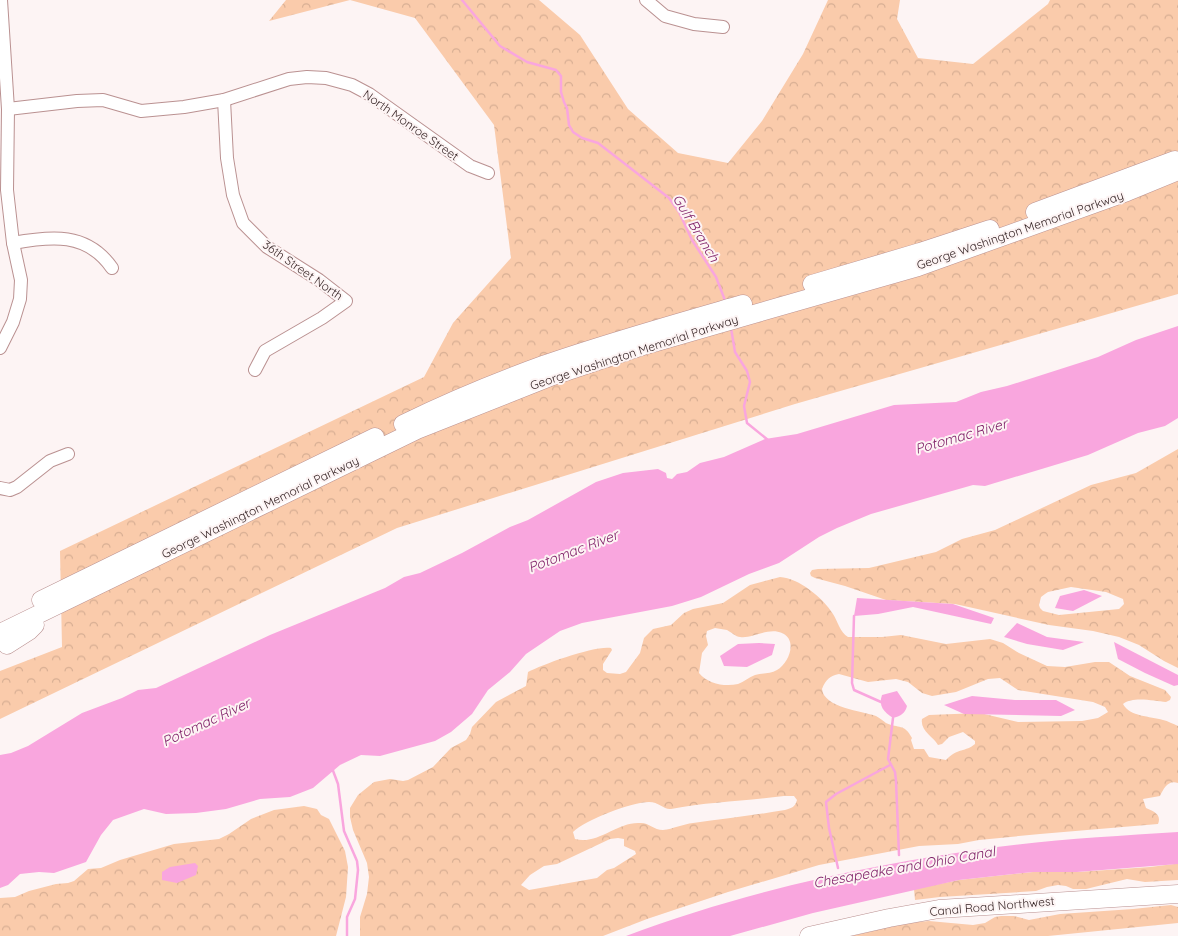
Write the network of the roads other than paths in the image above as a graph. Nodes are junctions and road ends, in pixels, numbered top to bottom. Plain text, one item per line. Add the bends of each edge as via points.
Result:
1 (1, 0) edge
2 (646, 0) edge
3 (723, 27) dead end
4 (2, 36) edge
5 (224, 100) junction
6 (8, 109) junction
7 (1178, 159) edge
8 (1178, 171) edge
9 (488, 173) dead end
10 (4, 192) edge
11 (13, 242) junction
12 (112, 268) dead end
13 (813, 290) junction
14 (645, 339) junction
15 (0, 348) edge
16 (255, 370) dead end
17 (68, 454) dead end
18 (0, 488) edge
19 (0, 620) edge
20 (4, 639) edge
21 (1178, 894) edge
22 (809, 936) edge

1 - 4 street
2 - 3 street via 665,16
4 - 6 street
5 - 6 street, North Monroe Street via 141,111 103,100
5 - 9 street, North Monroe Street via 289,79 326,78 369,94 470,166
5 - 16 street, 36th Street North via 233,195 243,223 267,247 346,301 266,351
6 - 10 street
7 - 13 highway, George Washington Memorial Parkway via 1024,217
8 - 13 highway, George Washington Memorial Parkway via 918,267
10 - 11 street
11 - 12 street via 43,237 70,239 104,257
11 - 15 street via 21,280 20,299
13 - 14 highway, George Washington Memorial Parkway
14 - 19 highway, George Washington Memorial Parkway via 542,365 437,408
14 - 20 highway, George Washington Memorial Parkway via 417,430 49,610
17 - 18 street via 50,461 17,487 10,490
21 - 22 highway, Canal Road Northwest via 947,909 898,916

